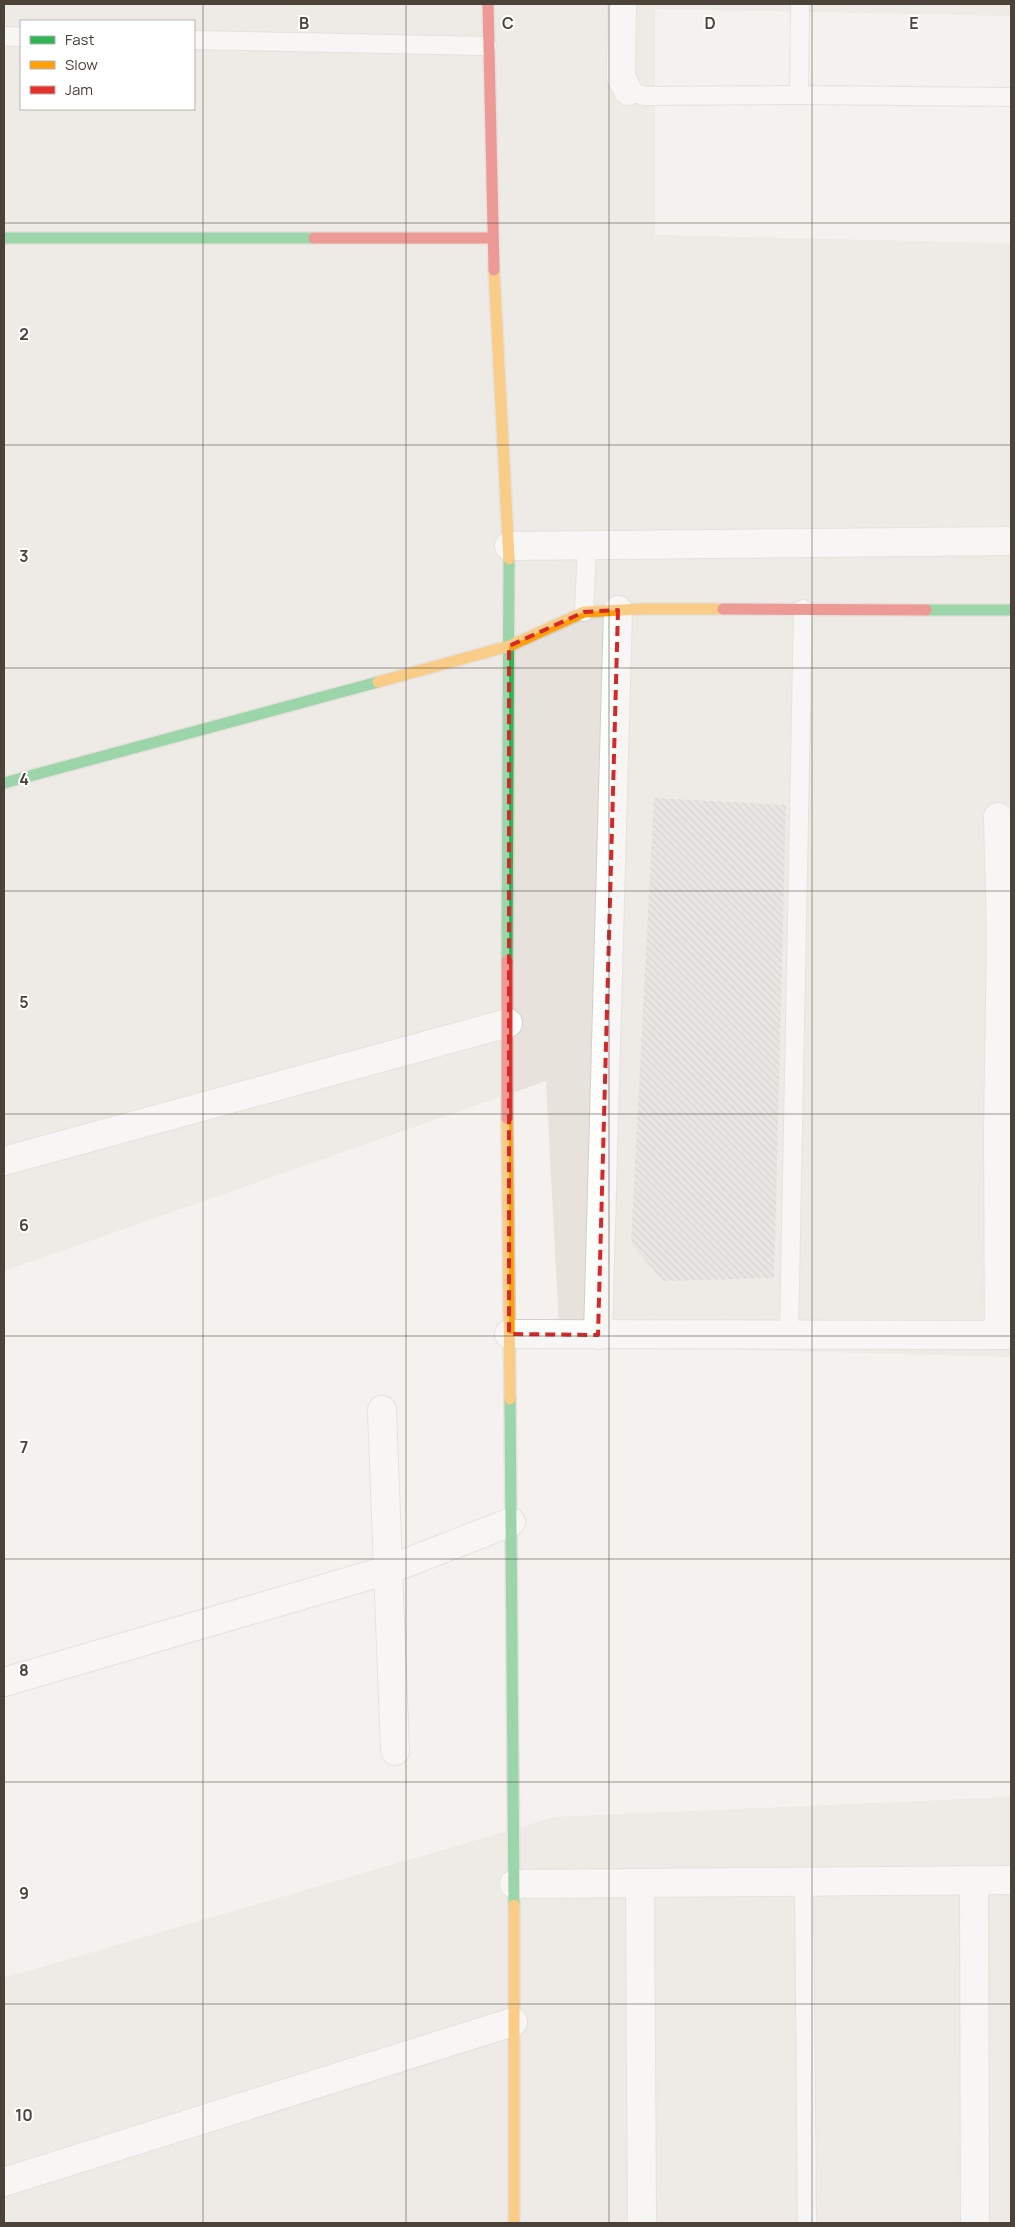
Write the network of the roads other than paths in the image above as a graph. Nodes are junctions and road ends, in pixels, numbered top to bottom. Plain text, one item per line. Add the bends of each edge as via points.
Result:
1 (488, 4) edge
2 (622, 4) edge
3 (800, 4) edge
4 (4, 36) edge
5 (20, 37) edge
6 (195, 40) edge
7 (487, 46) junction
8 (628, 91) joint
9 (799, 95) junction
10 (1011, 97) edge
11 (4, 238) edge
12 (492, 238) junction
13 (1011, 541) edge
14 (509, 546) junction
15 (587, 546) junction
16 (803, 609) junction
17 (618, 610) junction
18 (1011, 610) edge
19 (584, 612) junction
20 (509, 646) junction
21 (4, 783) edge
22 (998, 817) dead end
23 (1006, 936) edge
24 (508, 1023) junction
25 (1005, 1133) edge
26 (4, 1161) edge
27 (509, 1334) junction
28 (598, 1335) junction
29 (789, 1335) junction
30 (1005, 1335) edge
31 (382, 1410) dead end
32 (511, 1522) junction
33 (388, 1570) junction
34 (4, 1682) edge
35 (395, 1751) dead end
36 (974, 1880) junction
37 (1011, 1880) edge
38 (804, 1882) junction
39 (640, 1883) junction
40 (514, 1884) junction
41 (513, 2022) junction
42 (4, 2182) edge
43 (514, 2223) edge
44 (642, 2223) edge
45 (807, 2223) edge
46 (976, 2223) edge

1 - 7 street
2 - 8 street via 621,77
3 - 9 lane
4 - 5 lane
6 - 7 lane
7 - 12 street
8 - 9 lane via 645,96
9 - 10 lane
11 - 12 street
12 - 14 street
13 - 15 street
14 - 15 street
14 - 20 street
15 - 19 lane
16 - 17 street
16 - 18 street
16 - 29 lane
17 - 19 street
17 - 28 street
19 - 20 street
20 - 21 street
20 - 24 street
22 - 23 street
23 - 25 street
24 - 26 street
24 - 27 street
25 - 30 street
27 - 28 street
27 - 32 street
28 - 29 street
29 - 30 street
31 - 33 street
32 - 33 street
32 - 40 street
33 - 34 street
33 - 35 street
36 - 37 street
36 - 38 street
36 - 46 street
38 - 39 street
38 - 45 lane
39 - 40 street
39 - 44 street
40 - 41 street
41 - 42 street
41 - 43 street

